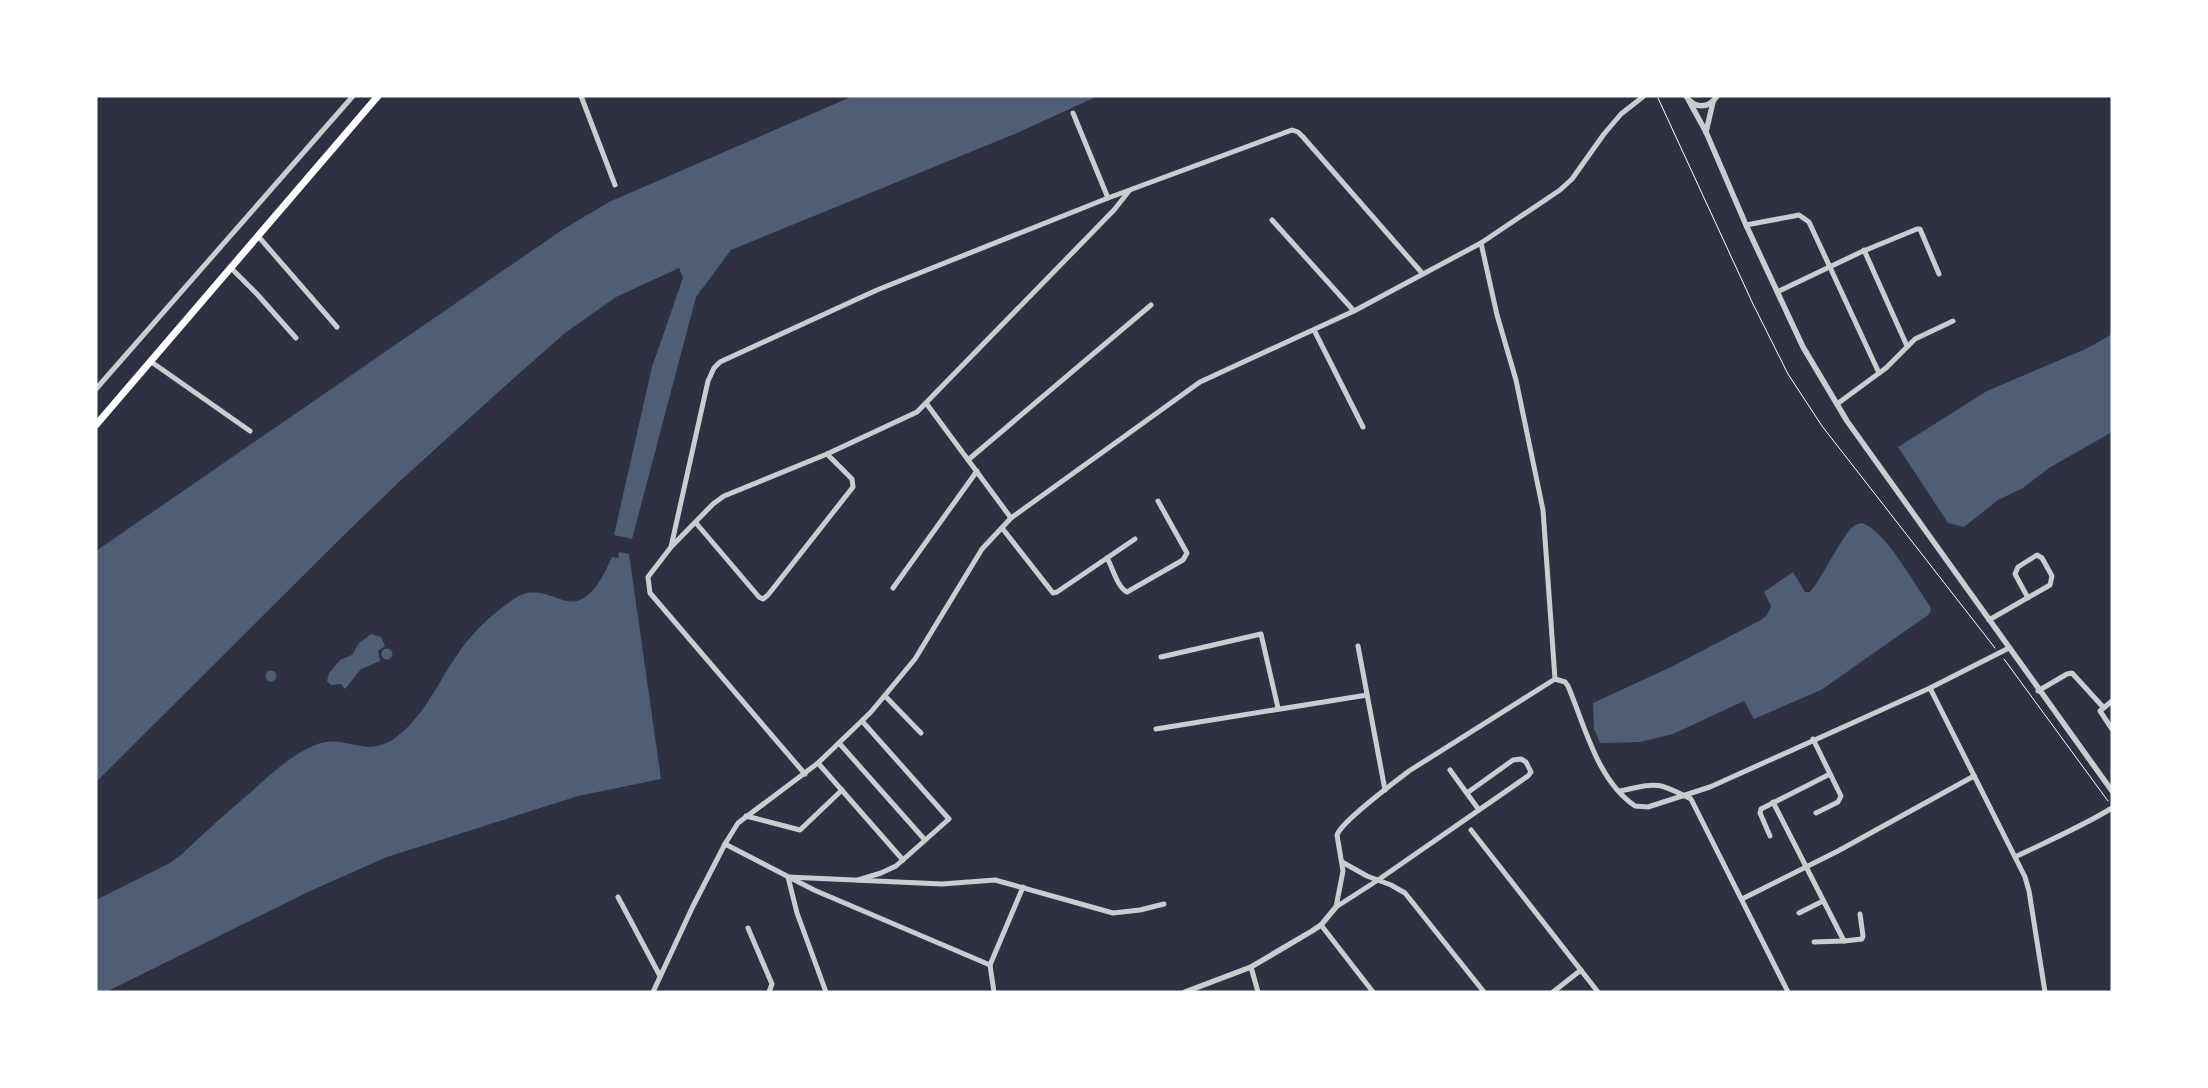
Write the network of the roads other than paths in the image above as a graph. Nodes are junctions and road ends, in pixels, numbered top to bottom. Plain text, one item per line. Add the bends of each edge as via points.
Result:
1 (353, 96) edge
2 (378, 96) edge
3 (581, 96) edge
4 (1644, 96) edge
5 (1717, 96) edge
6 (1687, 99) edge
7 (1713, 102) junction
8 (1073, 112) dead end
9 (1706, 132) junction
10 (615, 185) dead end
11 (1129, 191) junction
12 (1108, 198) junction
13 (1272, 220) dead end
14 (1746, 225) junction
15 (258, 236) junction
16 (1481, 243) junction
17 (1864, 250) junction
18 (230, 267) junction
19 (1830, 267) junction
20 (1422, 274) junction
21 (1939, 274) dead end
22 (1777, 292) junction
23 (1151, 305) dead end
24 (1354, 311) junction
25 (1953, 321) dead end
26 (337, 328) dead end
27 (1314, 330) junction
28 (296, 338) dead end
29 (1907, 346) junction
30 (150, 361) junction
31 (1879, 373) junction
32 (96, 389) edge
33 (926, 403) junction
34 (1837, 404) junction
35 (96, 425) edge
36 (1363, 427) dead end
37 (250, 431) dead end
38 (827, 454) junction
39 (968, 460) junction
40 (977, 472) junction
41 (1158, 501) dead end
42 (1011, 518) junction
43 (696, 523) junction
44 (1002, 528) junction
45 (1135, 539) dead end
46 (671, 547) junction
47 (1107, 558) junction
48 (893, 588) dead end
49 (2028, 598) junction
50 (1989, 620) junction
51 (1358, 646) dead end
52 (2009, 648) junction
53 (1160, 657) dead end
54 (1555, 679) junction
55 (1930, 688) junction
56 (2038, 691) junction
57 (1367, 695) junction
58 (885, 696) junction
59 (2112, 701) edge
60 (2103, 707) junction
61 (1278, 708) junction
62 (862, 721) junction
63 (1156, 729) dead end
64 (2112, 729) edge
65 (921, 733) dead end
66 (1813, 739) junction
67 (839, 744) junction
68 (818, 763) junction
69 (1450, 770) dead end
70 (805, 774) junction
71 (1830, 774) junction
72 (1974, 776) junction
73 (842, 790) junction
74 (1385, 790) junction
75 (1620, 791) junction
76 (2112, 791) edge
77 (1467, 793) junction
78 (1683, 794) junction
79 (1774, 802) junction
80 (2112, 808) edge
81 (1479, 810) junction
82 (1816, 813) dead end
83 (746, 816) junction
84 (1471, 830) dead end
85 (1770, 836) dead end
86 (925, 840) junction
87 (724, 844) junction
88 (2016, 857) junction
89 (903, 860) junction
90 (1342, 862) junction
91 (1806, 867) junction
92 (788, 877) junction
93 (1378, 880) junction
94 (853, 881) junction
95 (1023, 887) junction
96 (618, 897) dead end
97 (1742, 899) junction
98 (1823, 901) junction
99 (1164, 904) dead end
100 (1336, 907) junction
101 (1799, 913) dead end
102 (1860, 914) dead end
103 (1321, 925) junction
104 (748, 928) dead end
105 (1844, 941) junction
106 (1814, 942) dead end
107 (990, 964) junction
108 (1251, 967) junction
109 (1580, 970) junction
110 (660, 976) junction
111 (653, 992) edge
112 (769, 992) edge
113 (826, 992) edge
114 (994, 992) edge
115 (1186, 992) edge
116 (1258, 992) edge
117 (1373, 992) edge
118 (1484, 992) edge
119 (1553, 992) edge
120 (1598, 992) edge
121 (1788, 992) edge
122 (2045, 992) edge

1 - 32 street
2 - 15 main road
3 - 10 street
4 - 16 street via 1621,114 1560,190
5 - 7 street
6 - 7 street via 1698,106
6 - 9 street
7 - 9 street
8 - 12 street
9 - 14 street
11 - 12 street
11 - 20 street via 1292,130 1302,137
11 - 33 street
12 - 46 street via 877,290 720,362 708,381
13 - 24 street
14 - 19 street via 1799,215 1804,217
14 - 22 street
15 - 18 main road
15 - 26 street
16 - 20 street
16 - 54 street via 1516,380 1543,510
17 - 19 street
17 - 21 street via 1920,229
17 - 29 street
18 - 28 street
18 - 30 main road
19 - 22 street
19 - 31 street
20 - 24 street
22 - 34 street via 1803,347
23 - 39 street
24 - 27 street
25 - 29 street
27 - 36 street
27 - 42 street via 1186,390
29 - 31 street
30 - 35 main road
30 - 37 street
31 - 34 street
33 - 38 street via 912,415
33 - 39 street
34 - 50 street
38 - 43 street via 724,496
38 - 43 street via 852,479 853,487 762,599
39 - 40 street
40 - 42 street
40 - 48 street
41 - 47 street via 1187,553 1184,560 1127,592 1120,586
42 - 44 street
43 - 46 street
44 - 47 street via 1053,593
44 - 58 street via 982,550 915,659
45 - 47 street
46 - 70 street via 648,577 650,593
49 - 49 street via 2052,581 2042,558 2037,555 2018,567 2014,574
49 - 50 street
50 - 52 street
51 - 57 street
52 - 55 street
52 - 56 street
53 - 61 street via 1261,634
54 - 74 street via 1417,766
54 - 75 street via 1568,686 1602,766
55 - 66 street
55 - 72 street
56 - 60 street via 2072,673
56 - 76 street
57 - 61 street
57 - 74 street
58 - 62 street
58 - 65 street
59 - 60 street
60 - 64 street via 2100,711
61 - 63 street
62 - 67 street
62 - 86 street via 949,819
66 - 71 street
66 - 78 street via 1710,787
67 - 68 street
67 - 86 street
68 - 70 street
68 - 73 street
69 - 77 street
70 - 83 street
71 - 79 street
71 - 82 street via 1840,799
72 - 88 street
72 - 91 street
73 - 83 street via 800,830
73 - 89 street
74 - 90 street via 1338,832
75 - 78 street via 1662,784
75 - 78 street via 1629,802 1641,807
77 - 81 street
77 - 81 street via 1513,760 1526,762 1531,772 1528,776
78 - 97 street via 1695,803
79 - 85 street via 1759,811
79 - 91 street
80 - 88 street
81 - 93 street
83 - 87 street
84 - 109 street
86 - 89 street
87 - 92 street
87 - 110 street
88 - 122 street via 2029,891
89 - 94 street via 881,874
90 - 93 street
90 - 100 street
91 - 97 street
91 - 98 street
92 - 94 street
92 - 107 street
92 - 113 street via 797,913
93 - 100 street
93 - 118 street via 1408,896
94 - 95 street via 942,884 996,880
95 - 99 street via 1113,913
95 - 107 street
96 - 110 street
97 - 121 street
98 - 101 street
98 - 105 street
100 - 103 street
102 - 105 street via 1864,936
103 - 108 street
103 - 117 street
104 - 112 street via 772,984
105 - 106 street
107 - 114 street
108 - 115 street
108 - 116 street
109 - 119 street
109 - 120 street
110 - 111 street

